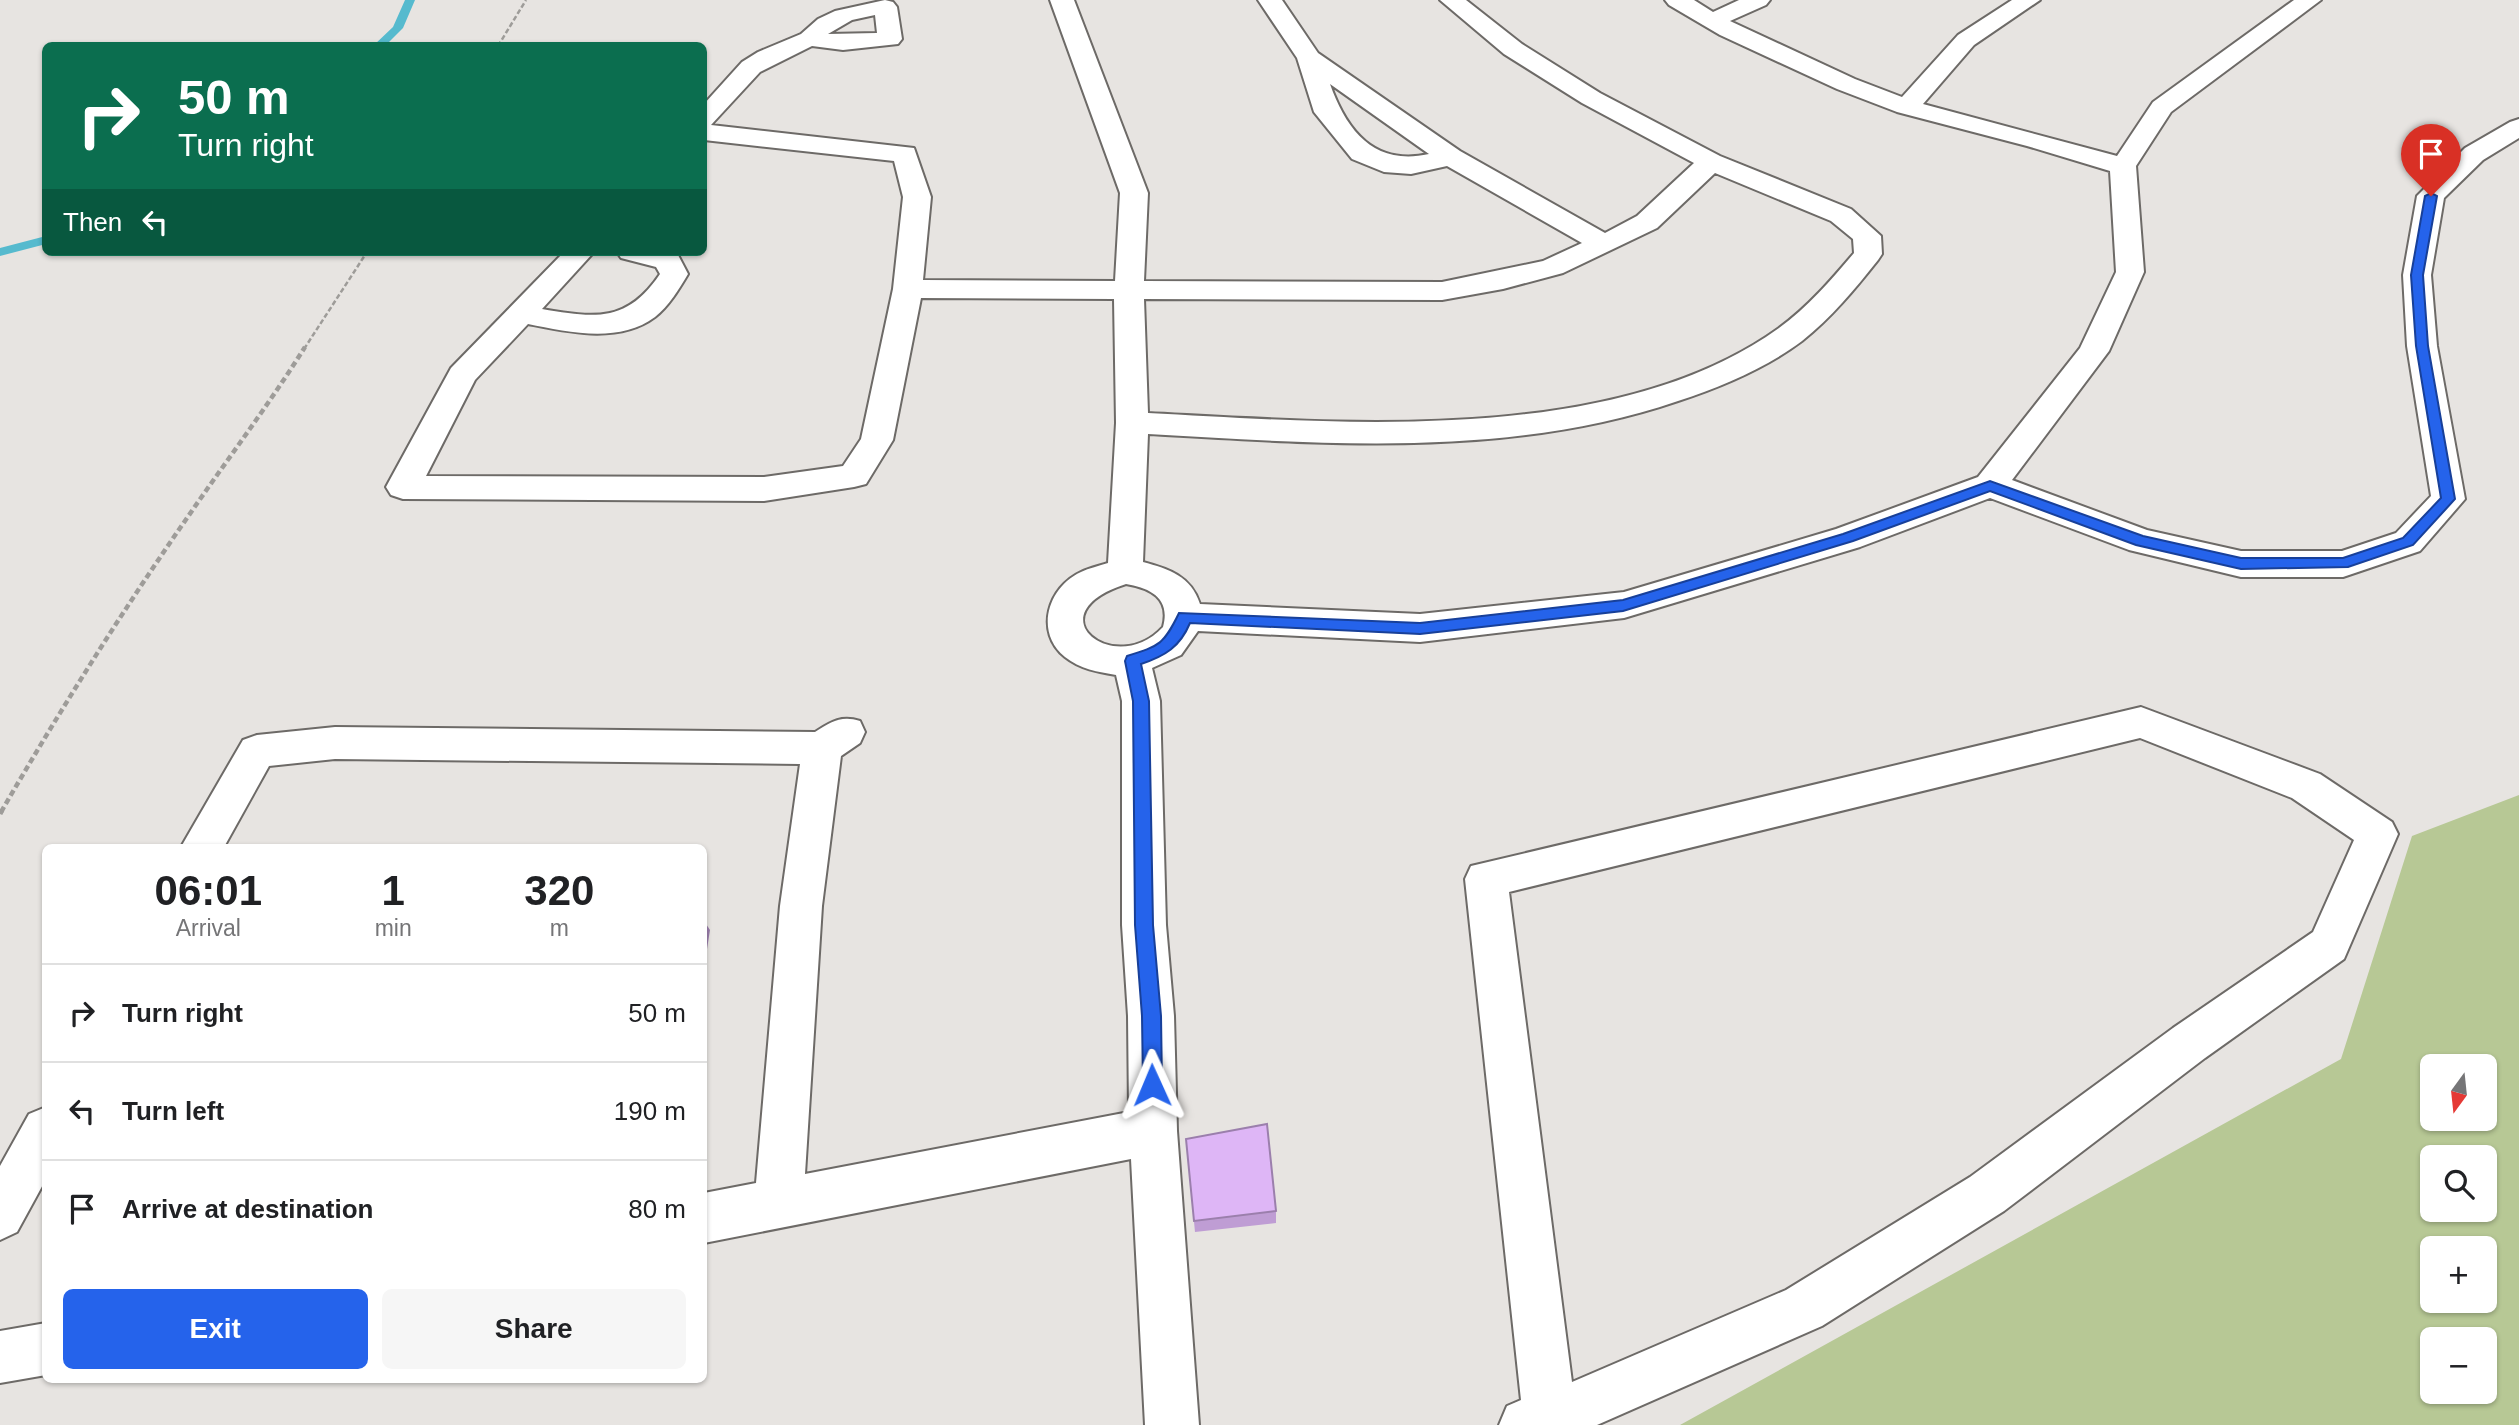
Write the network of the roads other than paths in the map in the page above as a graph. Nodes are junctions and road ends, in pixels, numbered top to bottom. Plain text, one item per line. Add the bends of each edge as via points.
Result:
1 (1062, 0) edge
2 (1270, 0) edge
3 (1452, 0) edge
4 (1677, 0) edge
5 (1758, 0) edge
6 (2028, 0) edge
7 (2309, 0) edge
8 (1712, 22) junction
9 (809, 39) dead end
10 (1309, 58) junction
11 (1906, 107) junction
12 (707, 116) edge
13 (2519, 127) edge
14 (707, 132) edge
15 (1451, 157) junction
16 (1711, 162) junction
17 (2123, 166) junction
18 (1604, 244) junction
19 (576, 256) edge
20 (647, 256) edge
21 (1129, 288) junction
22 (908, 289) junction
23 (523, 314) junction
24 (1132, 424) junction
25 (1990, 485) junction
26 (1125, 571) junction
27 (1185, 617) junction
28 (1132, 661) junction
29 (204, 844) edge
30 (1153, 1131) junction
31 (42, 1137) edge
32 (779, 1203) junction
33 (0, 1215) edge
34 (707, 1217) edge
35 (42, 1350) edge
36 (0, 1357) edge
37 (1538, 1421) edge
38 (1172, 1425) edge

1 - 21 street via 1135,193
2 - 10 street
3 - 16 street via 1513,49 1591,98
4 - 8 street
5 - 8 street
6 - 11 street via 1966,40
7 - 17 street via 2162,107
8 - 11 street
9 - 12 street via 751,67
10 - 15 street
10 - 15 street via 1327,112 1361,153 1384,164 1411,166
11 - 17 street
13 - 25 street via 2474,154 2431,196 2417,275 2422,346 2448,499 2408,542 2343,564 2241,564 2141,541
14 - 22 street via 905,155 917,197
15 - 18 street
16 - 18 street via 1647,222
16 - 24 street via 1842,215 1867,236 1868,254 1824,308 1728,373 1659,397 1568,420 1505,428 1298,432
17 - 25 street via 2130,272 2094,351
18 - 21 street via 1553,267 1443,291
19 - 23 street
20 - 23 street via 668,261 674,274 662,296 646,311 617,323 591,326
21 - 22 street
21 - 24 street
22 - 23 street via 877,440 854,476 764,489 403,487 462,375
24 - 26 street
25 - 27 street via 1848,538 1623,605 1420,628
26 - 27 street via 1168,584 1181,599
26 - 28 street via 1102,575 1082,586 1068,600 1062,618 1068,637 1083,652 1106,660
27 - 28 street via 1177,637 1158,653
28 - 30 street via 1141,701
29 - 32 street via 257,751 335,743 834,740 801,906
30 - 32 street
30 - 38 street
31 - 33 street
32 - 34 street
35 - 36 street
37 - 37 street via 1804,1308 1987,1194 2329,945 2377,834 2306,786 2141,722 1486,879

